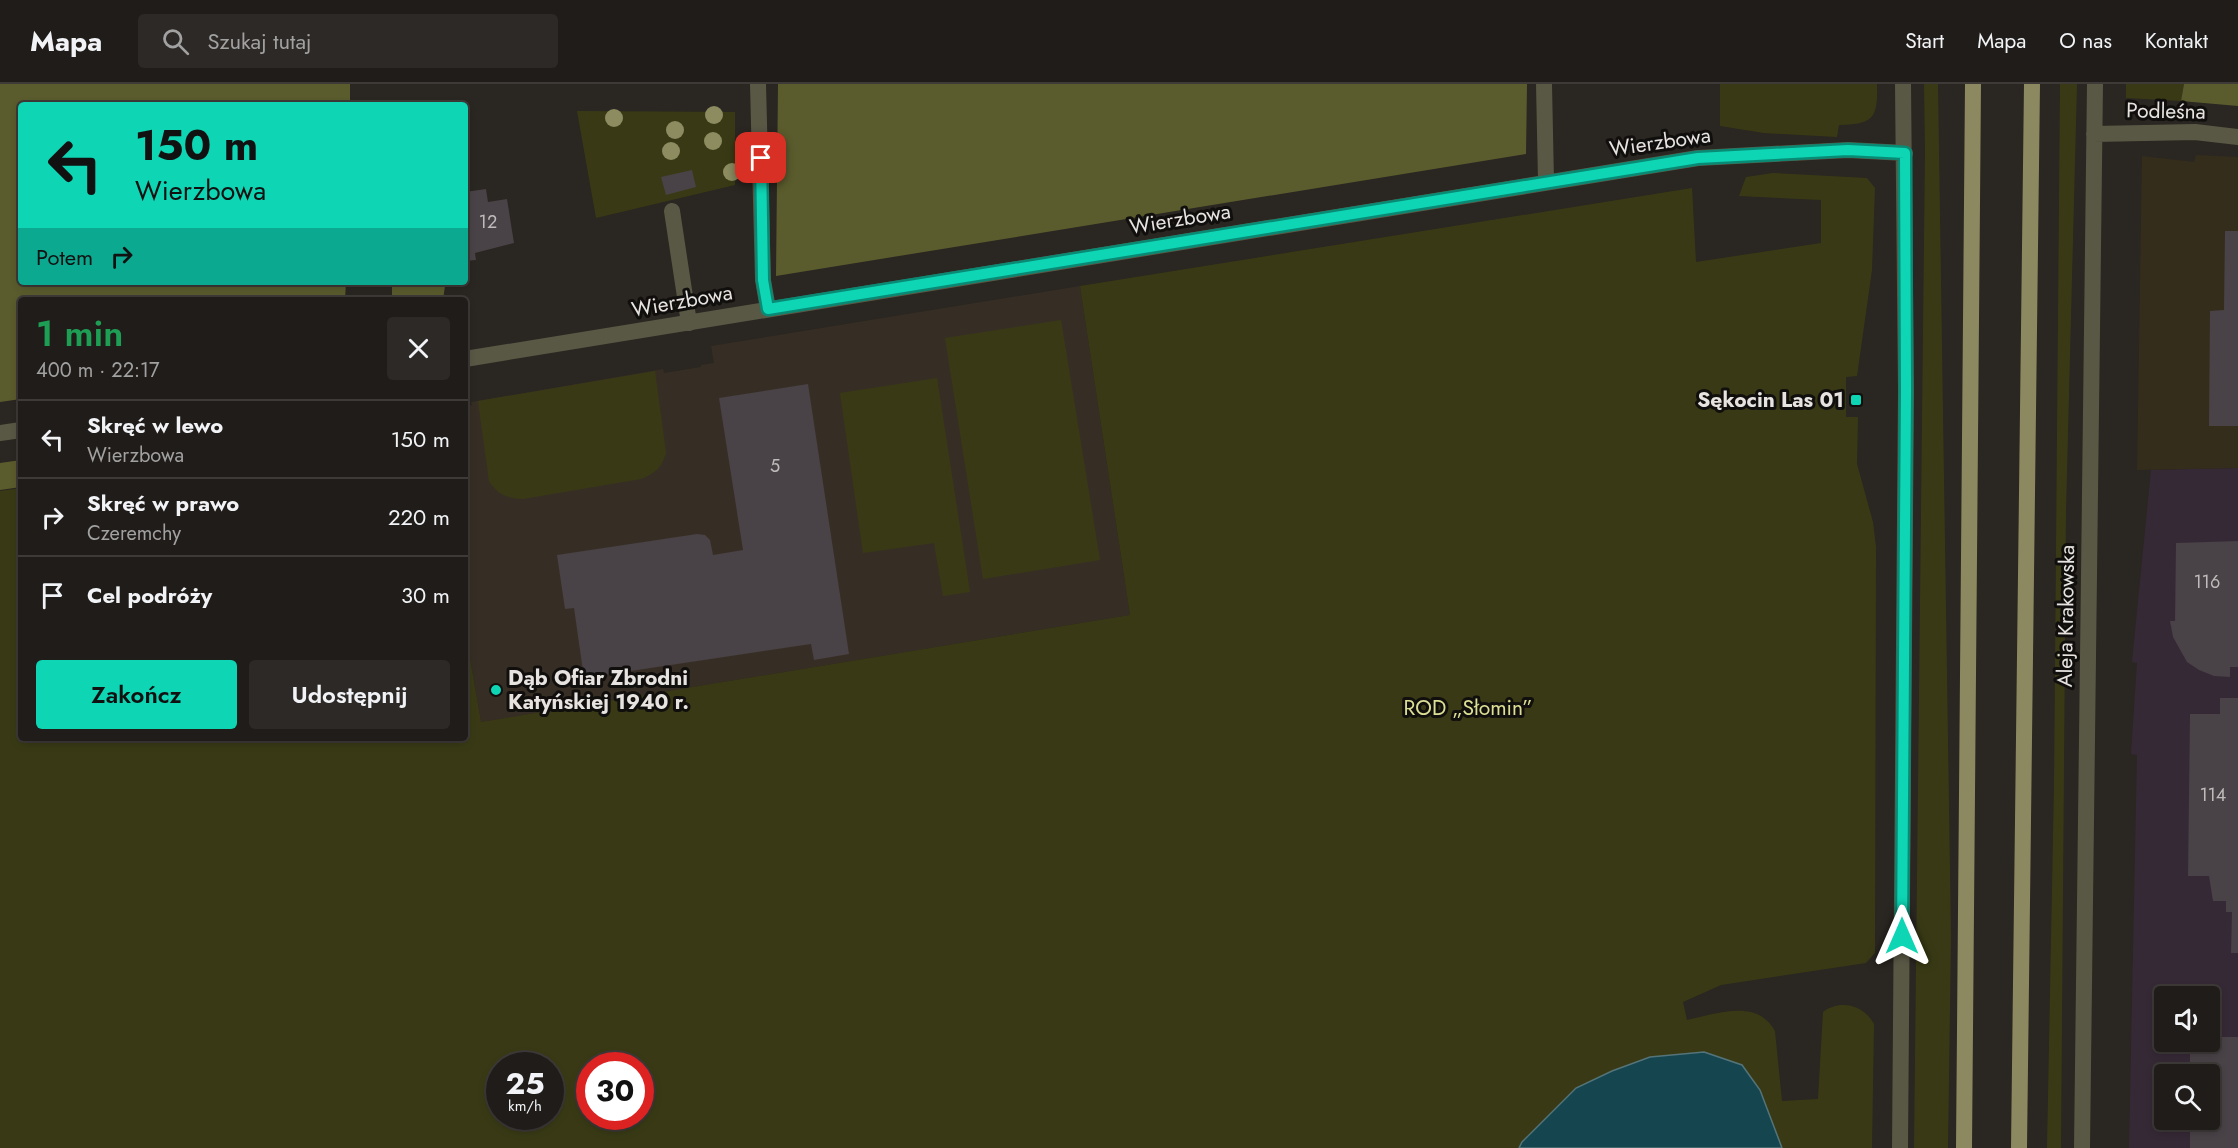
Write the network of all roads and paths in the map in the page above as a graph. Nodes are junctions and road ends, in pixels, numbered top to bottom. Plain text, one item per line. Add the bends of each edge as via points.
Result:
1 (758, 84) edge
2 (1544, 84) edge
3 (1903, 84) edge
4 (1973, 84) edge
5 (2032, 84) edge
6 (2095, 84) edge
7 (2094, 134) junction
8 (2238, 137) edge
9 (1905, 153) junction
10 (1546, 182) junction
11 (672, 212) dead end
12 (768, 309) junction
13 (689, 322) junction
14 (468, 359) edge
15 (18, 430) edge
16 (0, 433) edge
17 (1900, 1148) edge
18 (1964, 1148) edge
19 (2019, 1148) edge
20 (2082, 1148) edge

1 - 12 street via 763,280
2 - 10 street
3 - 9 street
4 - 18 main road
5 - 19 main road, Aleja Krakowska
6 - 7 street, Aleja Krakowska
7 - 8 street, Podleśna via 2195,132
7 - 20 street, Aleja Krakowska
9 - 10 street, Wierzbowa via 1848,150 1723,155
9 - 17 street
10 - 12 street, Wierzbowa
11 - 13 street
12 - 13 street, Wierzbowa
13 - 14 street, Wierzbowa
15 - 16 street

